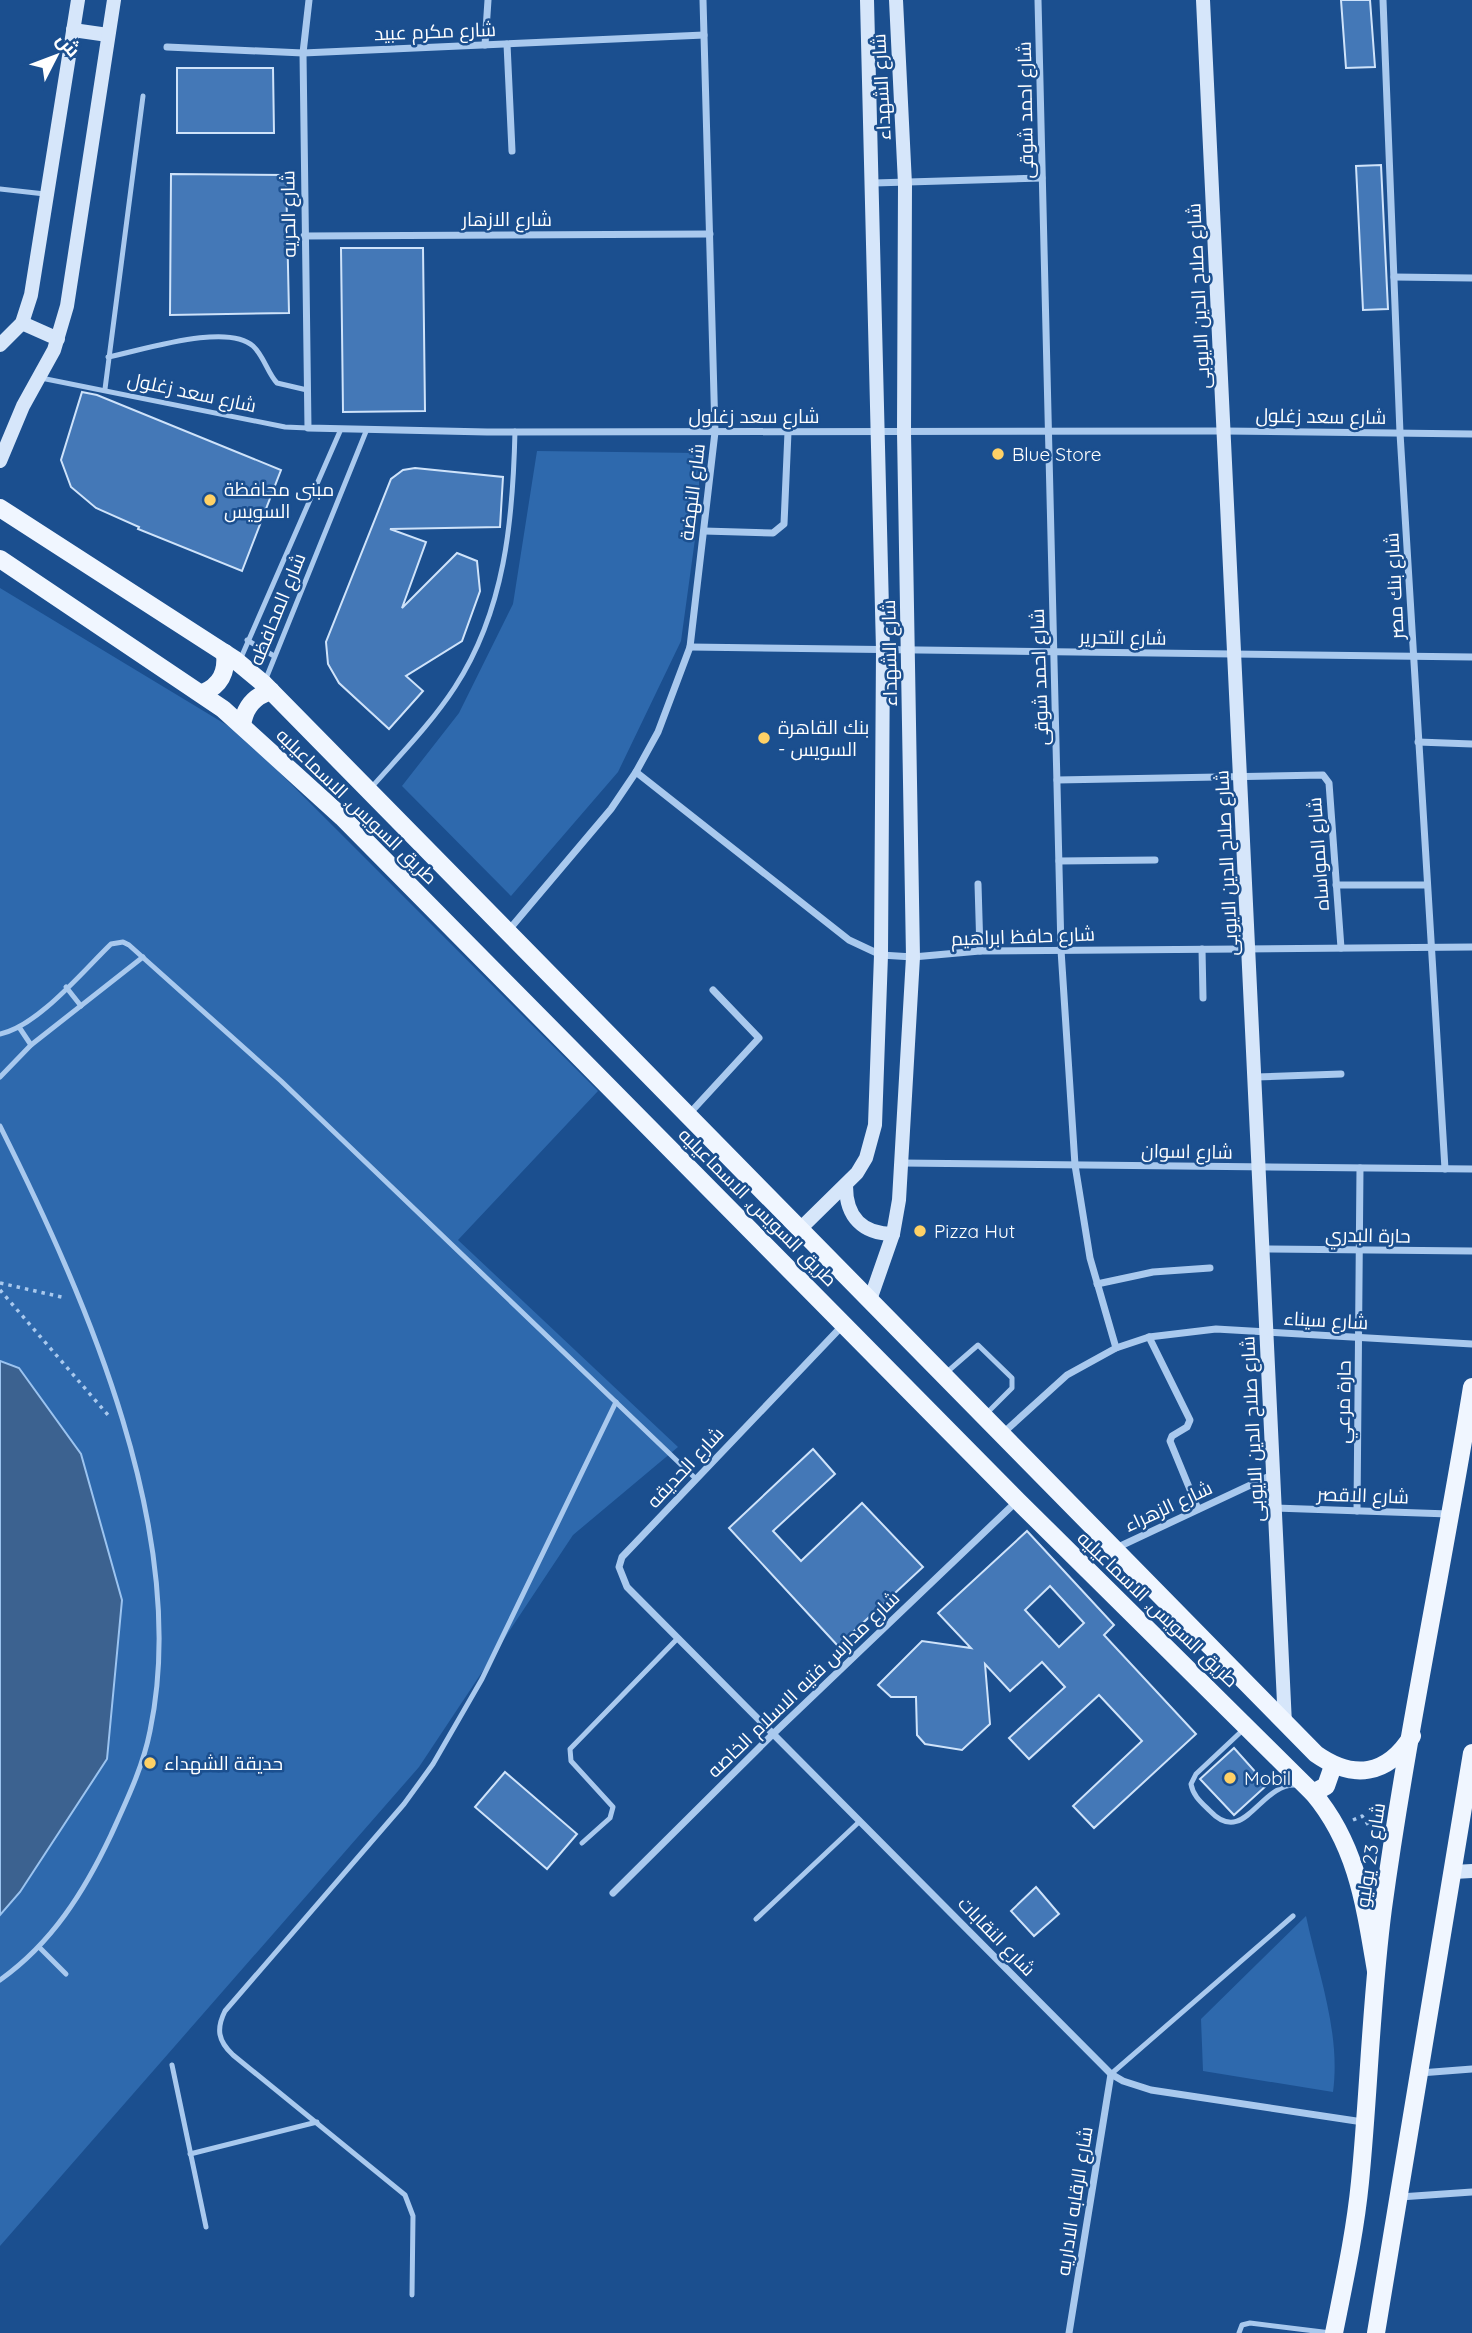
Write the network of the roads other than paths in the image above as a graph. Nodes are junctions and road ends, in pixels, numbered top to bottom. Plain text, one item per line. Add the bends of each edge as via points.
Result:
1 (78, 0) edge
2 (114, 0) edge
3 (309, 0) edge
4 (488, 0) edge
5 (703, 0) edge
6 (867, 0) edge
7 (896, 0) edge
8 (1038, 0) edge
9 (1203, 0) edge
10 (1383, 0) edge
11 (73, 30) junction
12 (108, 35) junction
13 (704, 35) junction
14 (507, 44) junction
15 (485, 45) junction
16 (167, 47) dead end
17 (303, 53) junction
18 (143, 96) dead end
19 (512, 151) dead end
20 (1042, 178) junction
21 (874, 183) junction
22 (905, 184) junction
23 (0, 189) edge
24 (48, 194) junction
25 (710, 234) junction
26 (304, 236) junction
27 (1394, 277) junction
28 (1472, 278) edge
29 (22, 323) junction
30 (58, 339) junction
31 (0, 345) edge
32 (108, 357) junction
33 (41, 378) junction
34 (105, 389) junction
35 (307, 390) junction
36 (308, 428) junction
37 (341, 429) junction
38 (367, 429) junction
39 (514, 431) junction
40 (1046, 431) junction
41 (1224, 431) junction
42 (715, 432) junction
43 (788, 432) junction
44 (904, 432) junction
45 (877, 433) junction
46 (1400, 433) junction
47 (1472, 434) edge
48 (0, 461) edge
49 (0, 508) edge
50 (704, 531) junction
51 (0, 559) edge
52 (247, 640) junction
53 (690, 647) junction
54 (883, 650) junction
55 (909, 650) junction
56 (1054, 652) junction
57 (1235, 654) junction
58 (274, 656) junction
59 (1413, 657) junction
60 (1472, 657) edge
61 (232, 658) junction
62 (267, 687) junction
63 (203, 693) junction
64 (243, 724) junction
65 (1418, 742) junction
66 (1472, 744) edge
67 (636, 772) junction
68 (1241, 777) junction
69 (1057, 780) junction
70 (370, 790) junction
71 (1059, 860) junction
72 (1155, 860) dead end
73 (978, 884) dead end
74 (1427, 884) junction
75 (1336, 885) junction
76 (508, 931) junction
77 (1431, 947) junction
78 (1472, 947) edge
79 (1341, 948) junction
80 (1202, 949) junction
81 (1250, 949) junction
82 (1061, 950) junction
83 (980, 951) junction
84 (881, 955) junction
85 (143, 957) junction
86 (913, 957) junction
87 (66, 987) junction
88 (713, 990) dead end
89 (1203, 998) dead end
90 (81, 1006) junction
91 (19, 1027) junction
92 (0, 1034) edge
93 (31, 1045) junction
94 (1341, 1074) dead end
95 (0, 1077) edge
96 (1255, 1077) junction
97 (688, 1115) junction
98 (0, 1126) edge
99 (901, 1164) junction
100 (1075, 1165) junction
101 (1260, 1167) junction
102 (1360, 1168) junction
103 (1445, 1169) junction
104 (1472, 1169) edge
105 (846, 1186) junction
106 (800, 1229) junction
107 (893, 1234) junction
108 (1263, 1249) junction
109 (1360, 1250) junction
110 (1472, 1251) edge
111 (1210, 1268) dead end
112 (1097, 1284) junction
113 (870, 1300) junction
114 (844, 1324) junction
115 (1266, 1332) junction
116 (1149, 1337) junction
117 (1359, 1338) junction
118 (1472, 1344) edge
119 (1116, 1348) junction
120 (944, 1375) junction
121 (1472, 1387) edge
122 (616, 1402) junction
123 (984, 1417) junction
124 (1472, 1429) edge
125 (1002, 1434) junction
126 (1462, 1447) junction
127 (1273, 1474) junction
128 (695, 1478) junction
129 (1018, 1501) junction
130 (1275, 1508) junction
131 (1198, 1509) junction
132 (1357, 1511) junction
133 (1451, 1514) junction
134 (1114, 1549) junction
135 (678, 1638) junction
136 (1285, 1724) junction
137 (1247, 1726) junction
138 (773, 1734) junction
139 (1412, 1736) junction
140 (1472, 1753) edge
141 (1333, 1766) junction
142 (1313, 1793) junction
143 (860, 1821) junction
144 (582, 1843) dead end
145 (1463, 1872) edge
146 (613, 1893) dead end
147 (1293, 1916) dead end
148 (755, 1919) dead end
149 (39, 1947) junction
150 (1376, 1971) junction
151 (66, 1974) dead end
152 (0, 1980) edge
153 (172, 2065) dead end
154 (1472, 2069) edge
155 (1419, 2073) junction
156 (1111, 2074) junction
157 (317, 2122) junction
158 (1363, 2122) junction
159 (190, 2154) junction
160 (1472, 2192) edge
161 (1399, 2197) junction
162 (206, 2227) dead end
163 (412, 2295) dead end
164 (1069, 2333) edge
165 (1239, 2333) edge
166 (1333, 2333) edge
167 (1376, 2333) edge

1 - 11 street
2 - 12 street
3 - 17 street, شارع الحريه
4 - 15 street
5 - 13 street, شارع النهضة
6 - 21 street, شارع الشهداء
7 - 22 street, شارع الشهداء
8 - 20 street, شارع احمد شوقى
9 - 41 street, شارع صلاح الدين الايوبى
10 - 27 street, شارع بنك مصر
11 - 12 street
11 - 24 street
12 - 30 street
13 - 14 street, شارع مكرم عبيد
13 - 25 street, شارع النهضة
14 - 15 street, شارع مكرم عبيد
14 - 19 street
15 - 17 street, شارع مكرم عبيد
16 - 17 street, شارع مكرم عبيد
17 - 26 street, شارع الحريه
18 - 32 lane
20 - 22 street
20 - 40 street, شارع احمد شوقى
21 - 22 street
21 - 45 street, شارع الشهداء
22 - 44 street, شارع الشهداء
23 - 24 lane
24 - 29 street
25 - 26 street, شارع الازهار
25 - 42 street, شارع النهضة
26 - 35 street, شارع الحريه
27 - 28 street
27 - 46 street, شارع بنك مصر
29 - 30 street
29 - 31 street
30 - 33 street
32 - 34 lane
32 - 35 lane via 177,341 234,337 252,345 277,383
33 - 34 lane, شارع سعد زغلول
33 - 48 street via 23,406
34 - 36 lane, شارع سعد زغلول via 285,428
35 - 36 street, شارع الحريه
36 - 37 street, شارع سعد زغلول
37 - 38 street, شارع سعد زغلول
37 - 52 lane
38 - 39 street, شارع سعد زغلول
38 - 58 lane, شارع المحافظه
39 - 42 street, شارع سعد زغلول
39 - 70 lane via 513,509 495,601 478,645 427,724
40 - 41 street, شارع سعد زغلول
40 - 44 street, شارع سعد زغلول
40 - 56 street, شارع احمد شوقى
41 - 46 street, شارع سعد زغلول
41 - 57 street, شارع صلاح الدين الايوبى
42 - 43 street, شارع سعد زغلول
42 - 50 street, شارع النهضة
43 - 45 street, شارع سعد زغلول
43 - 50 street via 784,524 773,533
44 - 45 street, شارع سعد زغلول
44 - 55 street, شارع الشهداء
45 - 54 street, شارع الشهداء
46 - 47 street, شارع سعد زغلول
46 - 59 street, شارع بنك مصر
49 - 61 main road, طريق السويس, الاسماعيليه
50 - 53 street, شارع النهضة
51 - 63 main road, طريق السويس, الاسماعيليه
52 - 58 lane
52 - 61 lane
53 - 54 street, شارع التحرير
53 - 67 street, شارع النهضة via 663,722
54 - 55 street, شارع التحرير
54 - 84 street, شارع الشهداء
55 - 56 street, شارع التحرير
55 - 86 street, شارع الشهداء
56 - 57 street, شارع التحرير
56 - 69 street, شارع احمد شوقى
57 - 59 street, شارع التحرير
57 - 68 street, شارع صلاح الدين الايوبى
58 - 62 lane, شارع المحافظه
59 - 60 street, شارع التحرير
59 - 65 street, شارع بنك مصر
61 - 62 main road, طريق السويس, الاسماعيليه
61 - 63 main road via 219,682
62 - 64 main road via 248,706
62 - 70 main road, طريق السويس, الاسماعيليه
63 - 64 main road, طريق السويس, الاسماعيليه
64 - 114 main road, طريق السويس, الاسماعيليه via 342,817
65 - 66 street
65 - 74 street, شارع بنك مصر
67 - 76 street, شارع النهضة via 611,809
67 - 84 street, شارع حافظ ابراهيم via 849,940
68 - 69 street, شارع المواساه
68 - 75 street, شارع المواساه via 1318,774 1327,778
68 - 81 street, شارع صلاح الدين الايوبى
69 - 71 street, شارع احمد شوقى
70 - 76 main road, طريق السويس, الاسماعيليه
71 - 72 street
71 - 82 street, شارع احمد شوقى
73 - 83 street
74 - 75 street
74 - 77 street, شارع بنك مصر
75 - 79 street, شارع المواساه
76 - 97 main road, طريق السويس, الاسماعيليه
77 - 78 street, شارع حافظ ابراهيم
77 - 79 street, شارع حافظ ابراهيم
77 - 103 street, شارع بنك مصر
79 - 81 street, شارع حافظ ابراهيم
80 - 81 street, شارع حافظ ابراهيم
80 - 82 street, شارع حافظ ابراهيم
80 - 89 street
81 - 96 street, شارع صلاح الدين الايوبى
82 - 83 street, شارع حافظ ابراهيم
82 - 100 street, شارع احمد شوقى
83 - 86 street, شارع حافظ ابراهيم
84 - 86 street, شارع حافظ ابراهيم
84 - 105 street, شارع الشهداء via 875,1125 866,1158
85 - 87 lane via 117,942
85 - 90 lane
85 - 122 lane via 291,1091
86 - 99 street, شارع الشهداء
87 - 90 lane
87 - 91 lane
88 - 97 street via 759,1038
90 - 93 lane
91 - 92 lane
91 - 93 lane
93 - 95 lane
94 - 96 street
96 - 101 street, شارع صلاح الدين الايوبى
97 - 106 main road, طريق السويس, الاسماعيليه
98 - 149 lane via 79,1301 124,1431 144,1496 159,1611 159,1671 150,1732 132,1790 90,1876 55,1931
99 - 100 street, شارع اسوان
99 - 107 street, شارع الشهداء
100 - 101 street, شارع اسوان
100 - 112 street, شارع احمد شوقى
101 - 102 street, شارع اسوان
101 - 108 street, شارع صلاح الدين الايوبى
102 - 103 street, شارع اسوان
102 - 109 street, حارة مرعي
103 - 104 street, شارع اسوان
105 - 106 street, شارع الشهداء
105 - 107 street via 846,1202 863,1228
106 - 113 main road, طريق السويس, الاسماعيليه
107 - 113 street, شارع الشهداء
108 - 109 street, حارة البدري
108 - 115 street, شارع صلاح الدين الايوبى
109 - 110 street, حارة البدري
109 - 117 street, حارة مرعي
111 - 112 street via 1153,1272
112 - 119 street, شارع احمد شوقى
113 - 120 main road, طريق السويس, الاسماعيليه
114 - 128 street, شارع الحديقه
114 - 129 main road, طريق السويس, الاسماعيليه
115 - 116 street, شارع سيناء via 1216,1329
115 - 117 street, شارع سيناء
115 - 127 street, شارع صلاح الدين الايوبى
116 - 119 street, شارع سيناء
116 - 131 street via 1190,1420 1170,1441
117 - 118 street, شارع سيناء
117 - 132 street, حارة مرعي
119 - 125 street, شارع سيناء via 1067,1375
120 - 123 main road, طريق السويس, الاسماعيليه
120 - 123 lane via 978,1345 1012,1378 1012,1388
121 - 126 main road, شارع 23 يوليو
122 - 128 lane
122 - 157 lane via 482,1679 433,1764 219,2022 224,2046
123 - 125 main road, طريق السويس, الاسماعيليه
124 - 126 main road
125 - 134 main road, طريق السويس, الاسماعيليه
126 - 133 main road, شارع 23 يوليو
127 - 130 street, شارع صلاح الدين الايوبى
127 - 131 street, شارع الزهراء
128 - 135 street, شارع الحديقه via 622,1557 619,1567 627,1587
129 - 137 main road, طريق السويس, الاسماعيليه
129 - 138 street, شارع مدارس فتيه الاسلام الخاصه
130 - 132 street, شارع الاقصر
130 - 136 street, شارع صلاح الدين الايوبى
131 - 134 street, شارع الزهراء
132 - 133 street, شارع الاقصر
133 - 139 main road, شارع 23 يوليو
134 - 136 main road, طريق السويس, الاسماعيليه
135 - 138 street, شارع النقابات
135 - 144 lane via 570,1749 571,1761 613,1807 610,1818
136 - 141 main road, طريق السويس, الاسماعيليه
137 - 142 main road, طريق السويس, الاسماعيليه
137 - 142 lane via 1193,1778 1195,1795 1215,1816 1221,1822 1237,1823 1285,1785 1305,1787
138 - 143 street, شارع النقابات
138 - 146 street, شارع مدارس فتيه الاسلام الخاصه
139 - 141 main road via 1392,1760 1376,1768
139 - 150 main road, شارع 23 يوليو
140 - 145 main road
141 - 142 main road via 1326,1786
142 - 150 main road, طريق السويس, الاسماعيليه via 1339,1828 1362,1888
143 - 148 lane
143 - 156 street, شارع النقابات
145 - 155 main road
147 - 156 lane
149 - 151 lane
149 - 152 lane
150 - 158 main road, شارع 23 يوليو
153 - 159 lane
154 - 155 street
155 - 161 main road
156 - 158 street, شارع النقابات via 1151,2090
156 - 164 street, شارع الرقابه الاداريه
157 - 159 lane
157 - 163 lane via 405,2195 413,2217
158 - 166 main road, شارع 23 يوليو via 1354,2229
159 - 162 lane
160 - 161 street
161 - 167 main road
165 - 166 lane via 1242,2325 1250,2323

